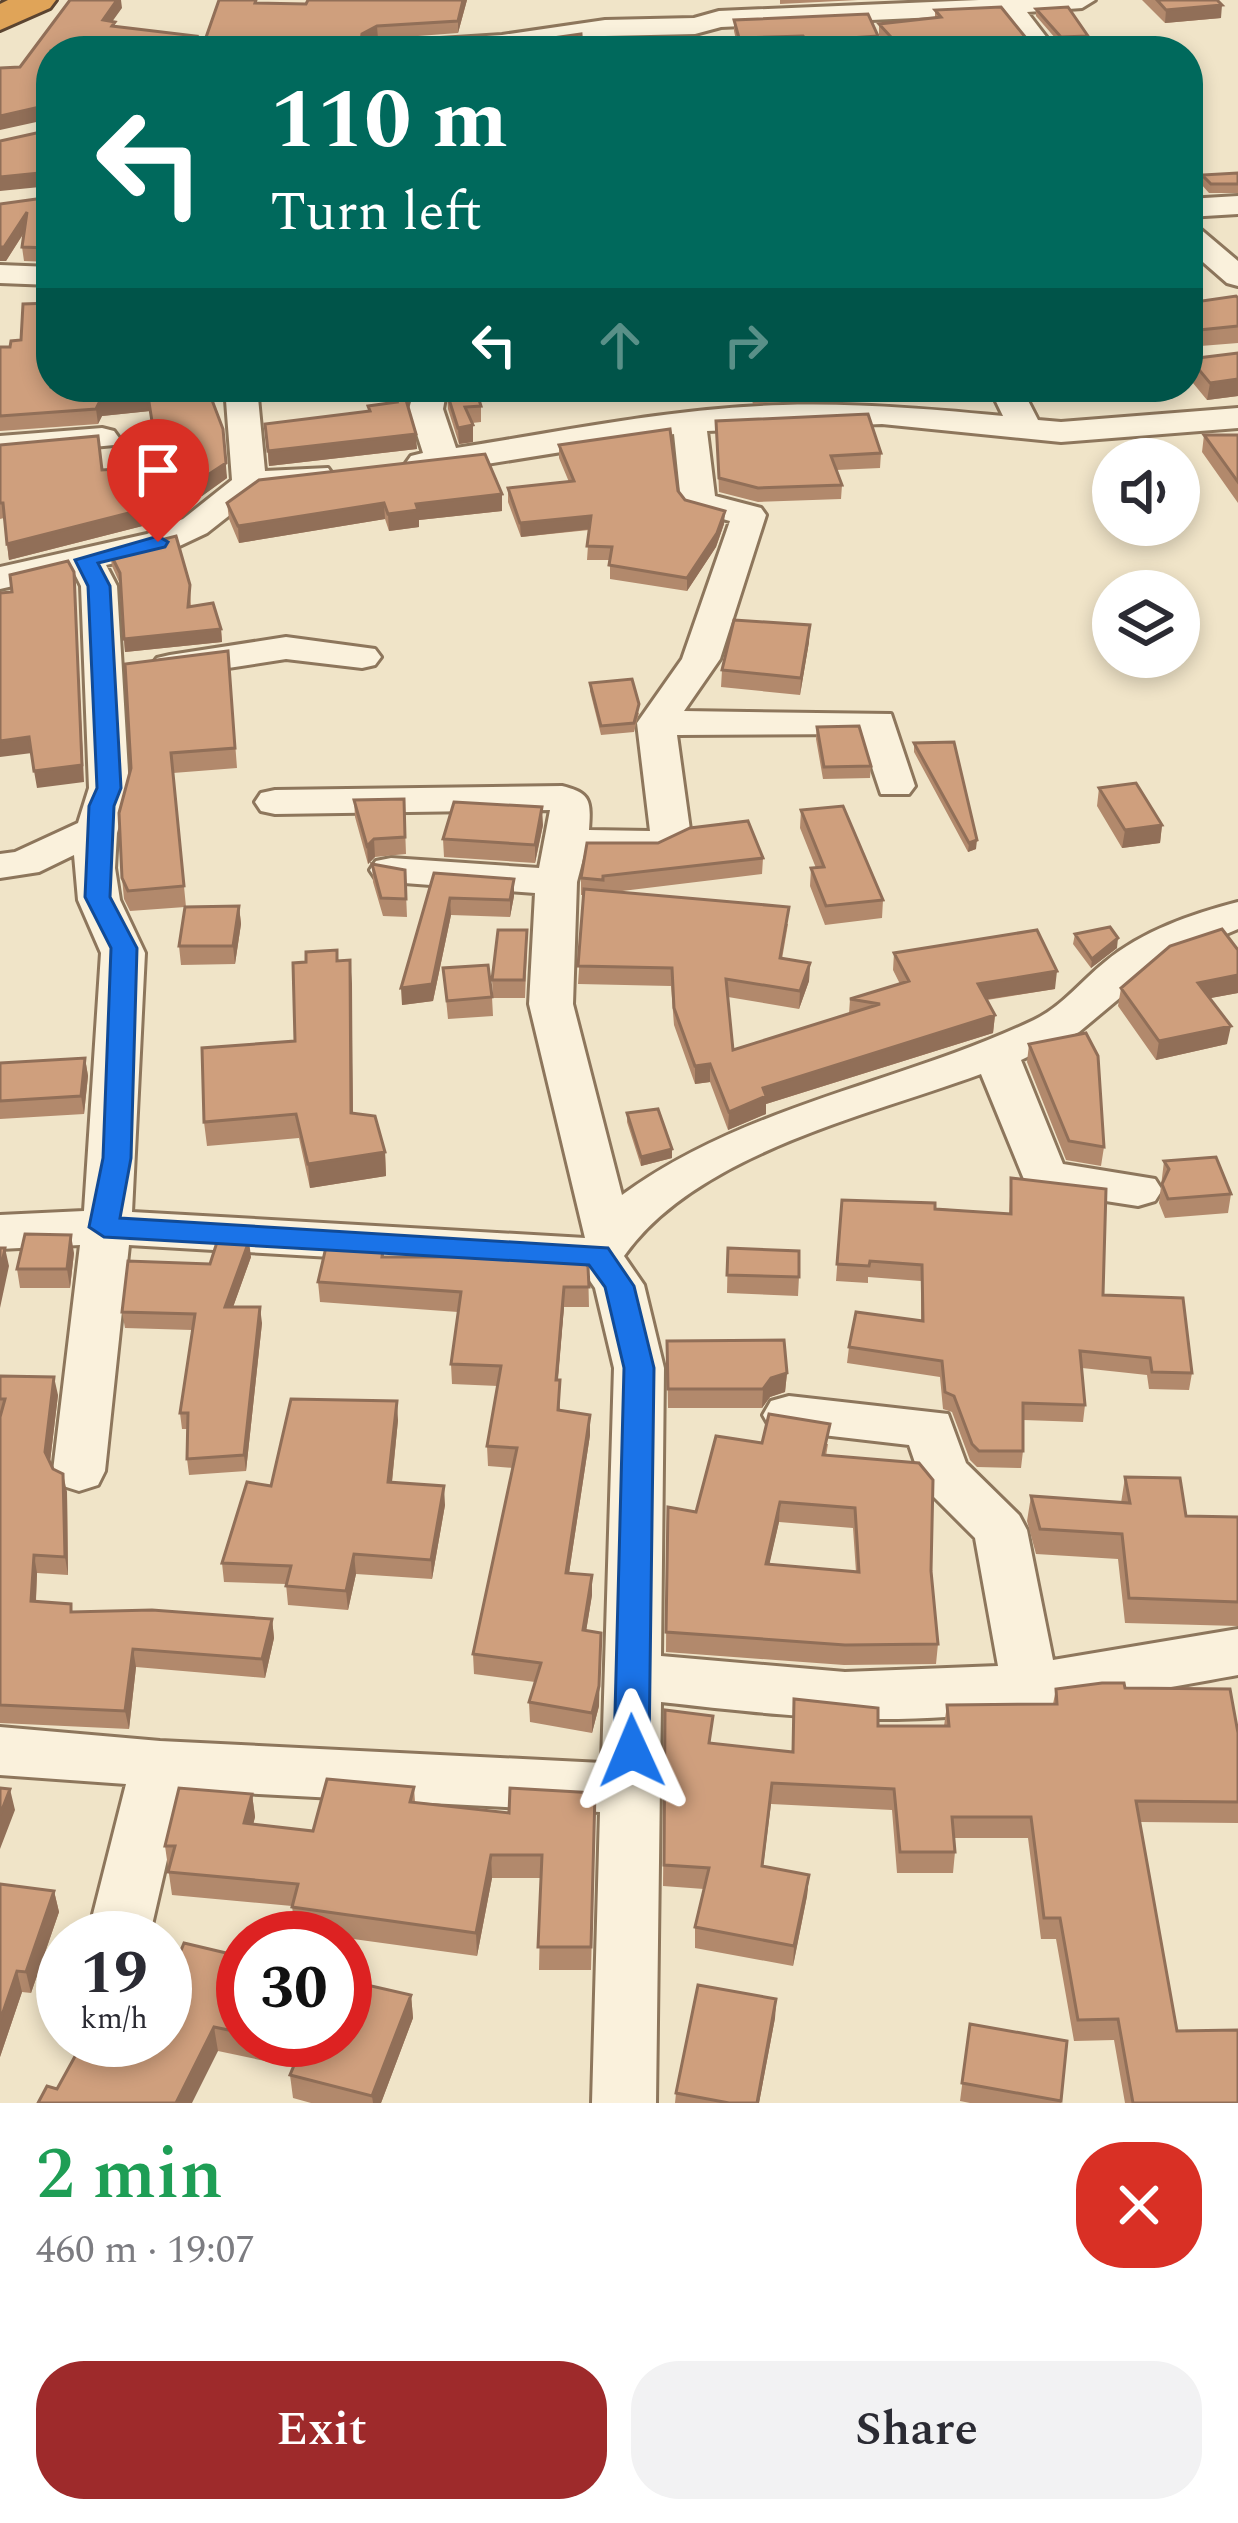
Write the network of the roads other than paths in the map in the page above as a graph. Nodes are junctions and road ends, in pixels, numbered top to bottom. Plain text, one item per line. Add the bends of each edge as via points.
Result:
1 (37, 0) edge
2 (1082, 0) edge
3 (1004, 3) edge
4 (0, 19) edge
5 (550, 36) edge
6 (1032, 36) edge
7 (1238, 205) edge
8 (1203, 207) edge
9 (1203, 247) edge
10 (0, 274) edge
11 (36, 275) edge
12 (1238, 277) edge
13 (242, 402) edge
14 (428, 402) edge
15 (858, 402) edge
16 (885, 402) edge
17 (1012, 402) edge
18 (1238, 418) edge
19 (688, 422) junction
20 (1026, 430) junction
21 (103, 438) edge
22 (0, 446) edge
23 (443, 460) junction
24 (399, 465) edge
25 (356, 470) edge
26 (249, 483) junction
27 (86, 560) junction
28 (0, 578) edge
29 (362, 657) dead end
30 (101, 669) junction
31 (656, 723) junction
32 (895, 786) dead end
33 (275, 802) dead end
34 (100, 828) junction
35 (562, 862) junction
36 (0, 866) edge
37 (391, 870) edge
38 (1238, 915) edge
39 (996, 1055) junction
40 (1138, 1190) dead end
41 (104, 1227) junction
42 (0, 1232) edge
43 (603, 1244) junction
44 (789, 1415) edge
45 (79, 1471) dead end
46 (1238, 1652) edge
47 (631, 1676) junction
48 (1030, 1686) junction
49 (0, 1751) edge
50 (160, 1765) junction
51 (633, 1789) junction
52 (125, 1911) edge
53 (624, 2103) edge

1 - 4 highway
2 - 3 street
3 - 5 street
3 - 6 street
7 - 8 street
9 - 12 street
10 - 11 street
13 - 26 street
14 - 23 street
15 - 19 street
16 - 20 street
17 - 20 street
18 - 20 street
19 - 23 street
19 - 31 street via 698,502 749,515 701,659
21 - 22 street
23 - 24 street
25 - 26 street
26 - 27 street via 179,534
27 - 28 street
27 - 30 street via 99,586
29 - 30 street via 286,648
30 - 34 street via 109,788
31 - 32 street via 877,722
31 - 35 street via 671,837
33 - 35 street via 562,798 571,801
34 - 36 street
34 - 41 street via 98,897 124,948 117,1158
35 - 37 street
35 - 43 street via 551,1004
38 - 39 street via 1146,952 1059,1026
39 - 40 street via 1045,1178
39 - 43 street via 724,1152 676,1177
41 - 42 street
41 - 43 street
41 - 45 street
43 - 47 street via 639,1368
44 - 48 street via 930,1428 942,1472 1000,1530
46 - 48 street
47 - 48 street via 828,1695
47 - 51 street
49 - 50 street
50 - 51 street
50 - 52 street
51 - 53 street

